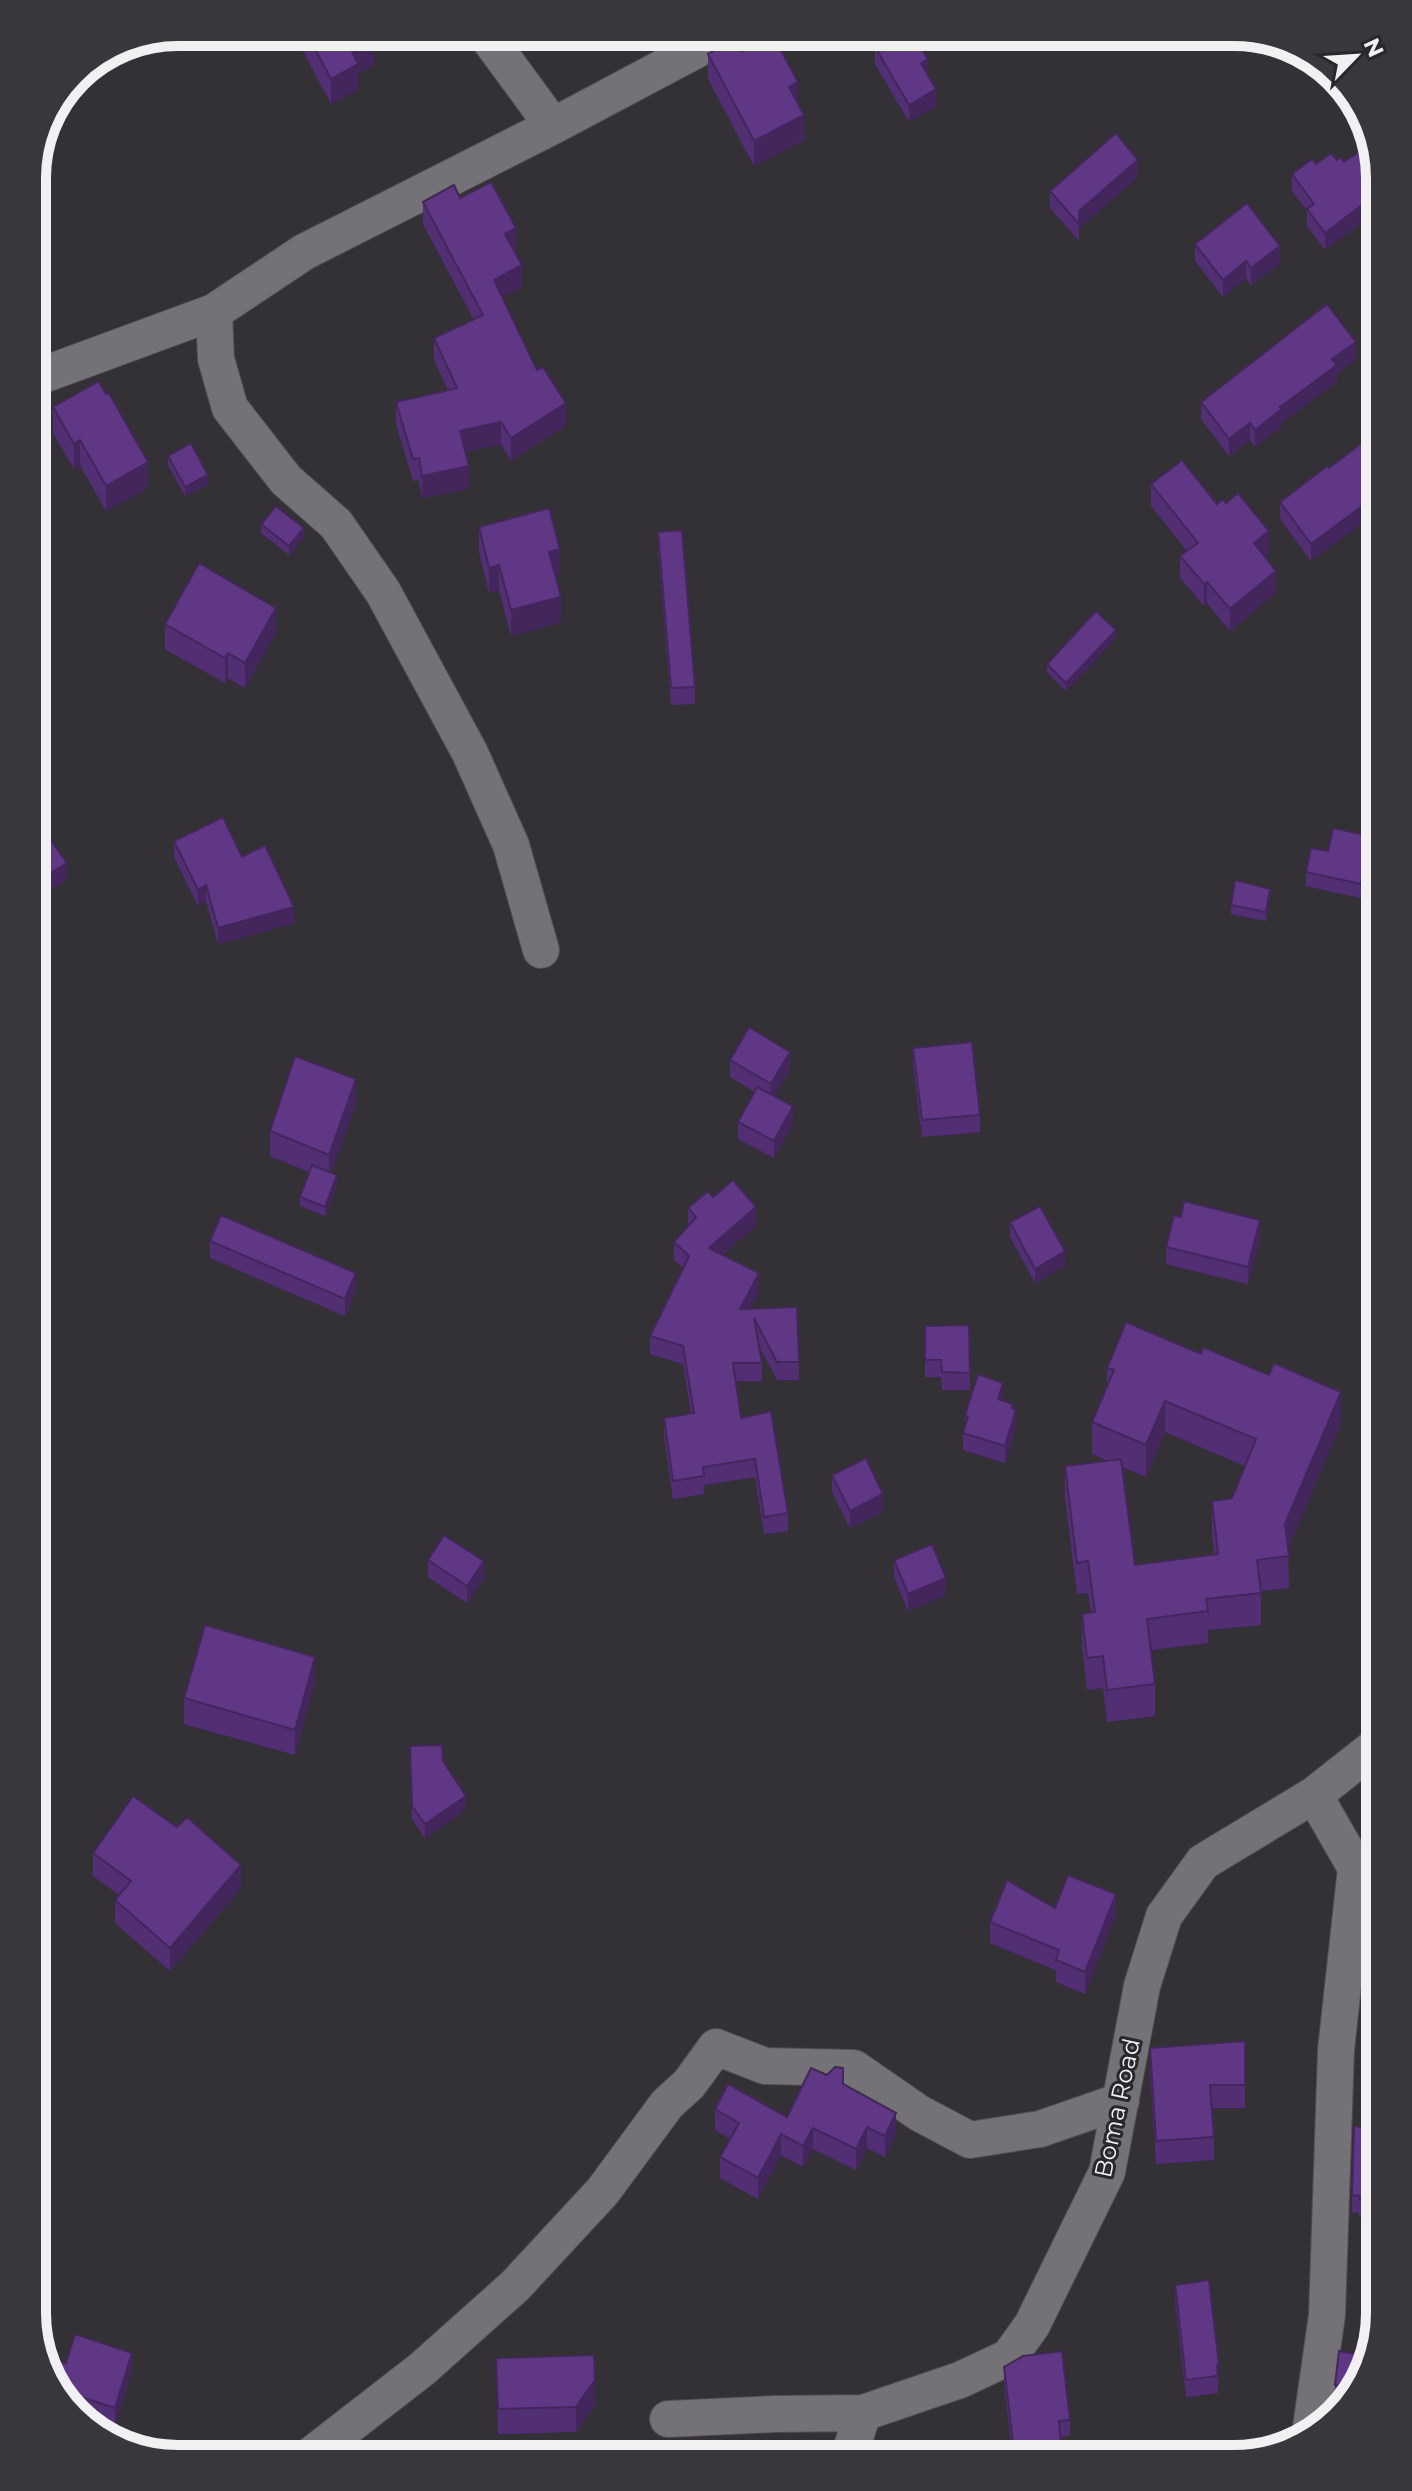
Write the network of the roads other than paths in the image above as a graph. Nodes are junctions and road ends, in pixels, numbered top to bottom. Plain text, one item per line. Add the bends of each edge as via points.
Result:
1 (494, 46) edge
2 (704, 46) edge
3 (553, 126) junction
4 (214, 312) junction
5 (46, 374) edge
6 (541, 950) dead end
7 (1366, 1754) edge
8 (1314, 1795) junction
9 (1356, 1868) junction
10 (1366, 1894) edge
11 (1121, 2101) junction
12 (863, 2413) junction
13 (668, 2419) dead end
14 (1312, 2419) edge
15 (324, 2445) edge
16 (853, 2445) edge

1 - 3 street
2 - 3 street
3 - 4 street via 304,252
4 - 5 street
4 - 6 street via 216,359 230,408 286,480 336,524 383,592 470,753 511,845
7 - 8 street, Boma Road
8 - 9 street
8 - 11 street, Boma Road via 1203,1862 1164,1916 1142,1986
9 - 10 street
9 - 14 street via 1336,2050 1327,2315
11 - 12 street, Boma Road via 1107,2172 1032,2325 1009,2357
11 - 15 street via 1040,2129 970,2140 854,2068 765,2066 716,2047 603,2191 515,2286 422,2369
12 - 13 street, Boma Road
12 - 16 street

